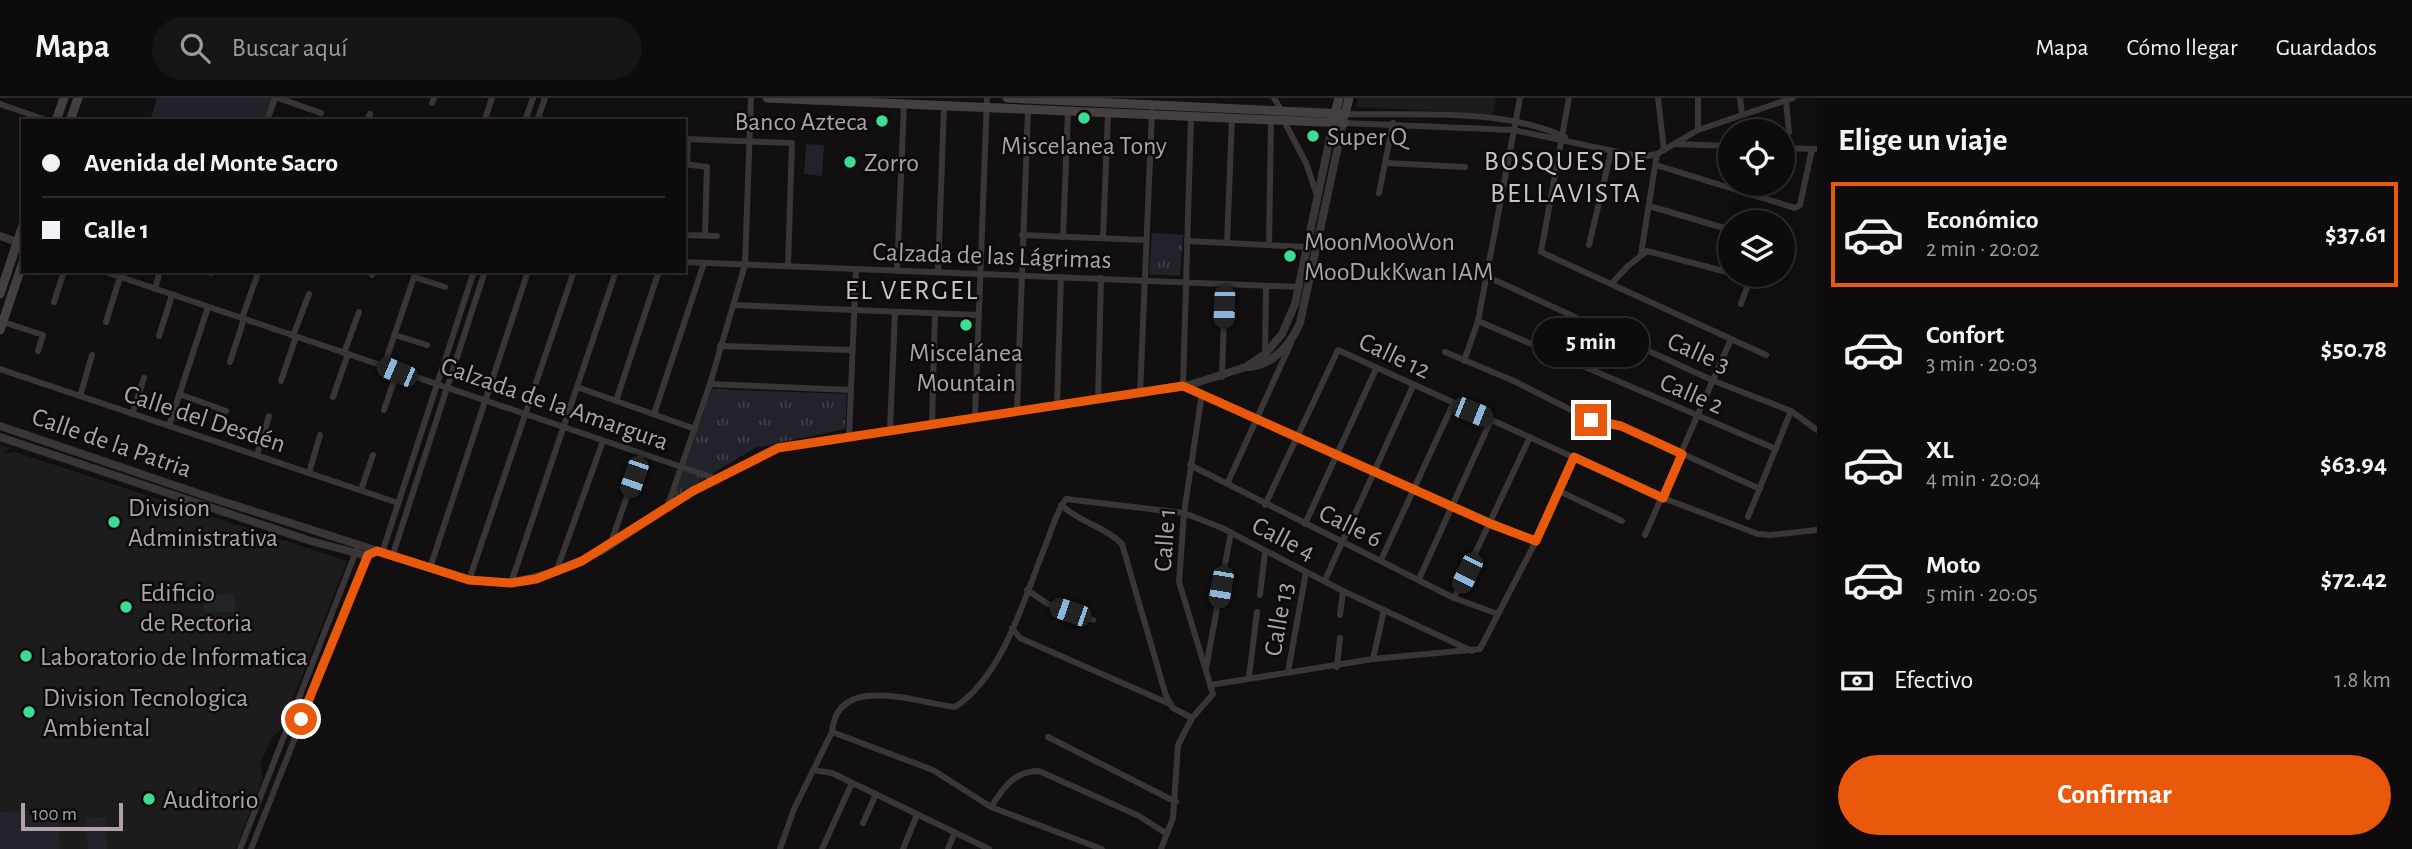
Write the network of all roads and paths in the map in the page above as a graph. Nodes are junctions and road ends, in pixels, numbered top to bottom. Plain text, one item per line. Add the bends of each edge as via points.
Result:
1 (64, 98) edge
2 (78, 98) edge
3 (276, 98) edge
4 (492, 98) edge
5 (533, 98) edge
6 (545, 98) edge
7 (751, 98) edge
8 (767, 98) edge
9 (1007, 98) edge
10 (1274, 98) edge
11 (1339, 98) edge
12 (1349, 98) edge
13 (1520, 98) edge
14 (1570, 98) edge
15 (1658, 98) edge
16 (1740, 98) edge
17 (1790, 99) edge
18 (1699, 100) edge
19 (987, 103) edge
20 (0, 104) edge
21 (904, 104) junction
22 (944, 106) junction
23 (1028, 110) junction
24 (1152, 110) junction
25 (1281, 110) junction
26 (1068, 111) junction
27 (321, 113) dead end
28 (1108, 113) junction
29 (1742, 114) junction
30 (1191, 117) junction
31 (485, 118) dead end
32 (1232, 118) junction
33 (1339, 118) junction
34 (42, 119) edge
35 (57, 119) edge
36 (71, 119) edge
37 (268, 119) edge
38 (526, 119) edge
39 (538, 119) edge
40 (1789, 119) edge
41 (1271, 120) junction
42 (1284, 121) junction
43 (1393, 124) junction
44 (1513, 126) junction
45 (1698, 130) junction
46 (1561, 138) junction
47 (686, 139) edge
48 (751, 140) junction
49 (1673, 144) junction
50 (1718, 146) edge
51 (1795, 148) edge
52 (1814, 149) edge
53 (1611, 152) junction
54 (1660, 152) junction
55 (1386, 163) junction
56 (686, 164) edge
57 (1656, 166) junction
58 (1465, 167) dead end
59 (1380, 193) dead end
60 (1318, 199) junction
61 (1648, 206) junction
62 (1718, 226) edge
63 (21, 232) edge
64 (686, 235) edge
65 (705, 235) junction
66 (1022, 235) junction
67 (0, 236) edge
68 (717, 236) dead end
69 (1063, 237) junction
70 (1103, 238) junction
71 (1145, 240) junction
72 (1187, 241) junction
73 (18, 242) junction
74 (1227, 243) junction
75 (1269, 245) junction
76 (1589, 245) dead end
77 (1307, 247) junction
78 (1641, 254) junction
79 (686, 262) edge
80 (704, 263) junction
81 (745, 265) junction
82 (788, 266) junction
83 (21, 268) edge
84 (856, 269) junction
85 (1718, 269) edge
86 (897, 271) junction
87 (938, 272) junction
88 (63, 273) edge
89 (159, 273) edge
90 (473, 273) edge
91 (484, 273) edge
92 (527, 273) edge
93 (573, 273) edge
94 (616, 273) edge
95 (658, 273) edge
96 (415, 274) edge
97 (979, 274) junction
98 (1021, 275) junction
99 (123, 276) edge
100 (257, 276) dead end
101 (1486, 276) junction
102 (1061, 277) junction
103 (1101, 278) junction
104 (1142, 280) junction
105 (1185, 283) junction
106 (1611, 284) junction
107 (1226, 285) junction
108 (1266, 286) junction
109 (445, 287) dead end
110 (1299, 287) junction
111 (1747, 287) edge
112 (155, 289) junction
113 (0, 294) edge
114 (309, 294) dead end
115 (173, 295) junction
116 (54, 302) dead end
117 (1741, 304) dead end
118 (734, 305) junction
119 (208, 307) junction
120 (854, 310) junction
121 (359, 312) dead end
122 (895, 312) junction
123 (935, 313) junction
124 (978, 315) junction
125 (243, 319) junction
126 (1478, 321) junction
127 (106, 322) dead end
128 (1, 326) edge
129 (395, 335) junction
130 (159, 336) dead end
131 (295, 336) junction
132 (1293, 338) junction
133 (1731, 339) junction
134 (428, 345) dead end
135 (720, 346) junction
136 (852, 350) junction
137 (38, 351) dead end
138 (1445, 352) dead end
139 (346, 354) junction
140 (1265, 354) junction
141 (92, 355) dead end
142 (1766, 355) dead end
143 (1464, 361) junction
144 (230, 362) dead end
145 (384, 366) junction
146 (1246, 367) junction
147 (0, 369) edge
148 (1376, 369) junction
149 (397, 372) junction
150 (1222, 377) junction
151 (144, 378) dead end
152 (1714, 381) junction
153 (281, 382) dead end
154 (710, 384) junction
155 (437, 386) junction
156 (1183, 386) junction
157 (1413, 386) junction
158 (577, 387) junction
159 (446, 389) junction
160 (851, 390) junction
161 (179, 394) junction
162 (1139, 394) junction
163 (1202, 394) junction
164 (80, 396) junction
165 (333, 397) dead end
166 (1098, 399) junction
167 (616, 401) junction
168 (486, 402) junction
169 (1453, 404) junction
170 (1057, 405) junction
171 (384, 410) dead end
172 (1017, 410) junction
173 (226, 411) dead end
174 (1791, 411) junction
175 (132, 414) junction
176 (654, 414) junction
177 (526, 415) junction
178 (269, 416) dead end
179 (975, 416) junction
180 (1699, 418) junction
181 (1492, 420) junction
182 (1258, 421) junction
183 (932, 424) junction
184 (0, 426) edge
185 (169, 426) junction
186 (564, 428) junction
187 (695, 429) junction
188 (890, 430) junction
189 (1817, 430) edge
190 (320, 435) dead end
191 (0, 437) edge
192 (849, 437) junction
193 (1530, 437) junction
194 (1298, 439) junction
195 (603, 441) junction
196 (1776, 449) junction
197 (642, 454) junction
198 (1682, 454) junction
199 (257, 455) junction
200 (373, 455) dead end
201 (1336, 455) junction
202 (1574, 457) junction
203 (1190, 465) junction
204 (682, 468) junction
205 (1375, 472) junction
206 (309, 473) junction
207 (717, 479) junction
208 (1228, 482) junction
209 (1415, 488) junction
210 (1760, 489) junction
211 (361, 490) junction
212 (1559, 491) junction
213 (1663, 498) junction
214 (1064, 502) junction
215 (398, 503) junction
216 (1265, 505) junction
217 (1454, 506) junction
218 (667, 508) junction
219 (1184, 513) junction
220 (1748, 517) dead end
221 (1622, 521) dead end
222 (1305, 524) junction
223 (1491, 524) junction
224 (1817, 530) edge
225 (1231, 532) junction
226 (1645, 535) dead end
227 (1343, 541) junction
228 (1536, 541) junction
229 (359, 544) junction
230 (610, 545) junction
231 (374, 552) junction
232 (1265, 552) junction
233 (356, 554) junction
234 (392, 556) junction
235 (1381, 561) junction
236 (430, 568) junction
237 (556, 572) junction
238 (1306, 572) junction
239 (1419, 579) junction
240 (469, 580) junction
241 (1325, 580) junction
242 (511, 583) junction
243 (1027, 590) junction
244 (1343, 591) junction
245 (1260, 595) dead end
246 (1454, 598) junction
247 (1384, 610) junction
248 (1257, 612) dead end
249 (1498, 614) junction
250 (1339, 615) dead end
251 (1093, 620) dead end
252 (1012, 628) junction
253 (1339, 638) dead end
254 (1472, 651) junction
255 (1373, 659) junction
256 (1337, 667) junction
257 (1206, 670) junction
258 (1288, 672) junction
259 (1248, 677) junction
260 (1210, 685) junction
261 (1171, 704) junction
262 (1192, 718) junction
263 (832, 732) junction
264 (1048, 737) dead end
265 (813, 770) junction
266 (852, 783) junction
267 (876, 794) junction
268 (1175, 802) junction
269 (991, 807) junction
270 (917, 815) junction
271 (863, 823) dead end
272 (954, 834) junction
273 (1167, 834) junction
274 (240, 849) edge
275 (251, 849) edge
276 (780, 849) edge
277 (822, 849) edge
278 (903, 849) edge
279 (948, 849) edge
280 (989, 849) edge
281 (1102, 849) edge
282 (1161, 849) edge

1 - 35 main road
2 - 36 main road
3 - 27 street
3 - 37 street
4 - 31 street
5 - 38 street
6 - 39 street
7 - 48 street
8 - 21 main road
9 - 24 main road
10 - 25 street
11 - 33 main road
12 - 33 main road
13 - 44 street
14 - 46 street
15 - 54 street
16 - 29 street
17 - 29 street
17 - 40 street
18 - 45 street
19 - 22 main road
19 - 23 main road
19 - 97 street
20 - 34 street
21 - 22 main road
21 - 86 street
22 - 87 street
23 - 26 main road
23 - 66 street
24 - 25 main road
24 - 28 main road
24 - 30 main road
24 - 71 street
25 - 33 main road
26 - 28 main road
26 - 69 street
28 - 70 street
29 - 45 street
30 - 32 main road
30 - 72 street
32 - 41 main road
32 - 74 street
33 - 42 main road
33 - 43 street
33 - 44 street via 1480,118
33 - 60 street
33 - 132 street via 1308,290
41 - 42 main road
41 - 75 street
42 - 60 street
43 - 44 street
43 - 55 street
44 - 46 street
44 - 101 street
45 - 49 street
46 - 53 street
46 - 106 street via 1541,252
47 - 48 street
47 - 56 street
48 - 81 street
48 - 82 street via 792,143
49 - 50 street
49 - 54 street
51 - 52 street
52 - 57 street via 1800,205 1795,208
53 - 54 street via 1642,157
53 - 76 street
54 - 57 street
55 - 58 street
55 - 59 street
56 - 65 street via 706,167
57 - 61 street
60 - 77 street
61 - 62 street
61 - 78 street
63 - 73 main road
64 - 65 street
65 - 68 street
66 - 69 street
66 - 98 street
67 - 73 street
69 - 70 street
70 - 71 street
71 - 104 street
72 - 74 street
72 - 105 street
73 - 113 main road
74 - 75 street
75 - 77 street
77 - 110 street
78 - 85 street via 1654,252
78 - 106 street
79 - 80 street, Calzada de las Lágrimas
80 - 81 street, Calzada de las Lágrimas
80 - 176 street
81 - 82 street, Calzada de las Lágrimas
81 - 118 street
82 - 84 street, Calzada de las Lágrimas
83 - 128 main road
84 - 86 street, Calzada de las Lágrimas
84 - 120 street
86 - 87 street, Calzada de las Lágrimas
87 - 97 street, Calzada de las Lágrimas
88 - 116 street
89 - 112 street
90 - 155 street
91 - 159 street
92 - 168 street
93 - 177 street
94 - 158 street
95 - 167 street
96 - 109 street
96 - 129 street
97 - 98 street, Calzada de las Lágrimas
97 - 124 street
98 - 102 street, Calzada de las Lágrimas
98 - 172 street
99 - 112 street, Calzada de la Amargura
99 - 127 street
100 - 125 street
101 - 126 street
101 - 152 street, Calle 3
102 - 103 street, Calzada de las Lágrimas
102 - 170 street
103 - 104 street, Calzada de las Lágrimas
103 - 166 street
104 - 105 street, Calzada de las Lágrimas
104 - 162 street
105 - 107 street, Calzada de las Lágrimas
105 - 156 street
106 - 133 street
107 - 108 street, Calzada de las Lágrimas
107 - 150 street
108 - 110 street, Calzada de las Lágrimas
108 - 140 street
110 - 140 street via 1289,321
111 - 117 street
112 - 115 street, Calzada de la Amargura
114 - 131 street
115 - 119 street, Calzada de la Amargura
115 - 130 street
118 - 120 street
118 - 135 street
119 - 125 street, Calzada de la Amargura
119 - 161 street
120 - 122 street
120 - 136 street
121 - 139 street
122 - 123 street
122 - 188 street
123 - 124 street
123 - 183 street
124 - 179 street
125 - 131 street, Calzada de la Amargura
125 - 144 street
126 - 143 street
126 - 180 street, Calle 2
128 - 137 street via 43,335
129 - 134 street
129 - 145 street
131 - 139 street, Calzada de la Amargura
131 - 153 street
132 - 146 street via 1268,362
132 - 182 street
133 - 142 street
133 - 152 street
135 - 136 street
135 - 154 street
136 - 160 street
138 - 143 street
139 - 145 street, Calzada de la Amargura
139 - 165 street
140 - 146 street
141 - 164 street
143 - 198 street via 1591,420 1621,426
145 - 149 street, Calzada de la Amargura
146 - 150 street
147 - 164 street, Calle del Desdén
148 - 157 street, Calle 12
148 - 194 street, Calle 12 via 1338,351
148 - 201 street
149 - 155 street, Calzada de la Amargura
149 - 171 street
150 - 156 street
151 - 175 street
152 - 174 street, Calle 3
152 - 180 street
154 - 160 street
154 - 187 street
155 - 159 street, Calzada de la Amargura
155 - 215 street
156 - 162 street
156 - 163 street
157 - 169 street, Calle 12
157 - 205 street
158 - 167 street
158 - 186 street
159 - 168 street, Calzada de la Amargura
159 - 234 street
160 - 192 street
161 - 173 street
161 - 185 street
162 - 166 street
163 - 182 street
163 - 203 street, Calle 1
164 - 175 street, Calle del Desdén
166 - 170 street
167 - 176 street
168 - 177 street, Calzada de la Amargura
168 - 236 street
169 - 181 street, Calle 12
169 - 209 street
170 - 172 street
172 - 179 street
174 - 189 street, Calle 3
174 - 196 street
175 - 185 street, Calle del Desdén
176 - 187 street
177 - 186 street, Calzada de la Amargura
177 - 240 street
178 - 199 street
179 - 183 street
180 - 196 street, Calle 2
180 - 198 street
181 - 193 street, Calle 12
181 - 217 street
182 - 194 street
182 - 208 street
183 - 188 street
184 - 229 street, Calle de la Patria
185 - 199 street, Calle del Desdén
186 - 195 street, Calzada de la Amargura
186 - 242 street
187 - 204 street
188 - 192 street
190 - 206 street
191 - 233 street, Calle de la Patria
192 - 207 street via 778,448
193 - 202 street, Calle 12
193 - 223 street
194 - 201 street
194 - 216 street
195 - 197 street, Calzada de la Amargura
195 - 237 street
196 - 210 street
197 - 204 street, Calzada de la Amargura
197 - 230 street
198 - 210 street
198 - 213 street
199 - 206 street, Calle del Desdén
200 - 211 street
201 - 205 street
201 - 222 street
202 - 212 street
202 - 213 street, Calle 12
203 - 208 street, Calle 6
203 - 219 street, Calle 1
204 - 207 street, Calzada de la Amargura
204 - 218 street
205 - 209 street
205 - 227 street
206 - 211 street, Calle del Desdén
207 - 218 street
208 - 216 street, Calle 6
209 - 217 street
209 - 235 street
210 - 220 street
211 - 215 street, Calle del Desdén
212 - 221 street
212 - 228 street
213 - 224 street, Calle 12 via 1763,535
213 - 226 street
214 - 219 street, Calle 4
214 - 243 street
214 - 261 street via 1081,520 1122,544
215 - 231 street
216 - 222 street, Calle 6
217 - 223 street
217 - 239 street
218 - 230 street
219 - 225 street, Calle 4
219 - 257 street, Calle 1 via 1179,582
222 - 227 street, Calle 6
223 - 228 street
223 - 246 street
225 - 232 street, Calle 4
225 - 257 street
227 - 235 street, Calle 6
227 - 241 street
228 - 249 street
229 - 231 street, Calle de la Patria
229 - 233 street
230 - 237 street
231 - 233 street, Calle de la Patria
231 - 234 street
231 - 275 street
232 - 238 street, Calle 4
232 - 245 street
233 - 274 street
234 - 236 street
235 - 239 street, Calle 6
236 - 240 street
237 - 242 street
238 - 241 street, Calle 4
238 - 258 street, Calle 13
239 - 246 street, Calle 6
240 - 242 street
241 - 244 street, Calle 4
243 - 251 street via 1048,604
243 - 252 street
244 - 247 street, Calle 4
244 - 250 street
246 - 249 street, Calle 6
247 - 254 street, Calle 4
247 - 255 street
248 - 259 street
249 - 254 street via 1480,649
252 - 261 street via 1020,638
252 - 263 street via 986,678 956,707 862,696 842,703 833,717
253 - 256 street
254 - 255 street
255 - 256 street
256 - 258 street
257 - 260 street, Calle 1
258 - 259 street
259 - 260 street
260 - 262 street via 1212,698
261 - 262 street
262 - 268 street via 1178,745
263 - 265 street
263 - 269 street via 933,770
264 - 268 street
265 - 266 street
265 - 276 street
266 - 267 street
266 - 277 street
267 - 270 street
267 - 271 street
268 - 273 street
269 - 273 street via 1006,783 1039,771 1139,816
269 - 281 street
270 - 272 street
270 - 278 street
272 - 279 street
272 - 280 street
273 - 282 street

